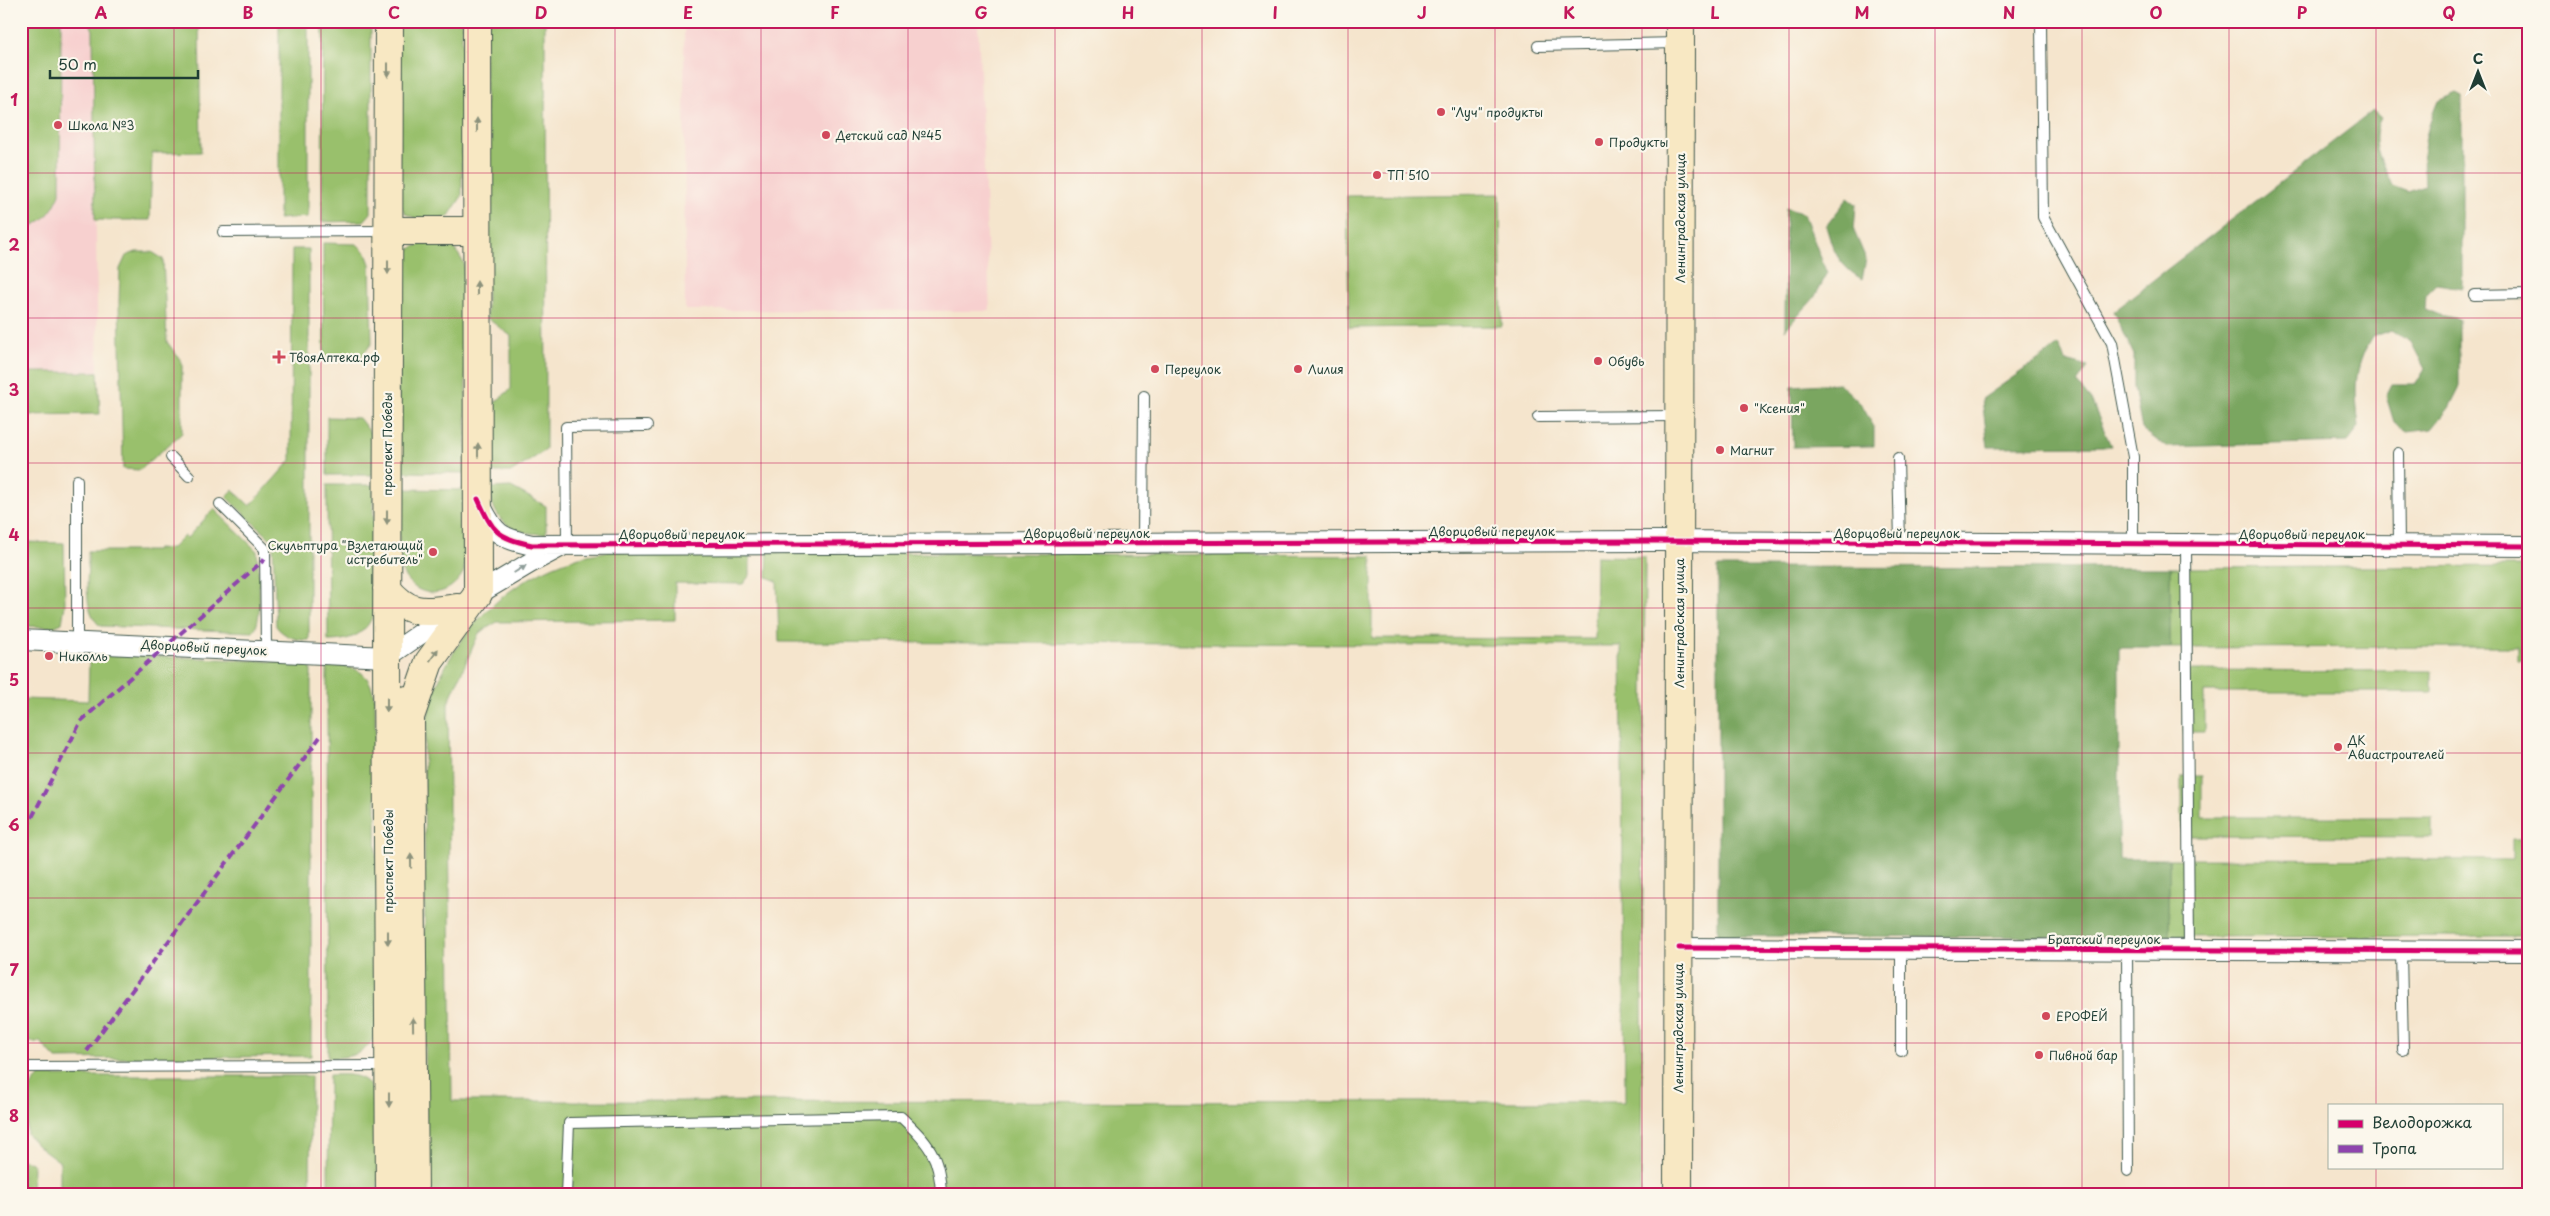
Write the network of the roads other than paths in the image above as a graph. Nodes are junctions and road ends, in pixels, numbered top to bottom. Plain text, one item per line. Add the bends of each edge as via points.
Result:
1 (389, 21) edge
2 (476, 21) edge
3 (2040, 21) edge
4 (1680, 32) edge
5 (1538, 46) dead end
6 (388, 231) junction
7 (477, 231) junction
8 (224, 232) dead end
9 (2529, 294) edge
10 (2474, 295) dead end
11 (1144, 396) dead end
12 (1680, 416) junction
13 (1538, 417) dead end
14 (648, 426) dead end
15 (2398, 453) dead end
16 (171, 457) dead end
17 (1898, 458) dead end
18 (189, 476) dead end
19 (77, 480) dead end
20 (478, 499) junction
21 (220, 504) dead end
22 (1679, 542) junction
23 (1143, 543) junction
24 (1900, 543) junction
25 (567, 544) junction
26 (2133, 544) junction
27 (2186, 544) junction
28 (2399, 545) junction
29 (2529, 546) edge
30 (387, 589) junction
31 (468, 601) junction
32 (21, 640) edge
33 (77, 640) junction
34 (266, 650) junction
35 (387, 656) junction
36 (410, 717) junction
37 (1679, 948) junction
38 (1901, 949) junction
39 (2127, 950) junction
40 (2188, 950) junction
41 (2401, 951) junction
42 (2529, 951) edge
43 (2403, 1050) dead end
44 (1901, 1051) dead end
45 (401, 1066) junction
46 (21, 1067) edge
47 (2128, 1171) dead end
48 (390, 1195) edge
49 (414, 1195) edge
50 (566, 1195) edge
51 (941, 1195) edge
52 (1678, 1195) edge

1 -> 6 main road, проспект Победы
7 -> 2 main road
3 - 26 lane via 2043,217 2112,343 2133,457
4 - 5 lane
4 - 12 main road, Ленинградская улица
6 - 7 main road
6 - 8 lane
6 -> 30 main road, проспект Победы
20 -> 7 main road
9 - 10 lane
11 - 23 lane
12 - 13 lane
12 - 22 main road, Ленинградская улица
14 - 25 lane via 566,427
15 - 28 lane
16 - 18 lane
17 - 24 lane
19 - 33 lane
20 - 25 street, Дворцовый переулок via 491,527 509,540
20 - 31 main road
21 - 34 lane via 265,550
22 - 23 street, Дворцовый переулок
22 - 24 street, Дворцовый переулок
22 - 37 main road, Ленинградская улица
23 - 25 street, Дворцовый переулок
24 - 26 street, Дворцовый переулок
31 -> 25 street, Дворцовый переулок
26 - 27 street, Дворцовый переулок
27 - 28 street, Дворцовый переулок
27 - 40 lane
28 - 29 street, Дворцовый переулок
30 - 31 main road via 399,604 421,612
30 - 35 main road, проспект Победы
31 - 35 street
36 -> 31 main road, проспект Победы via 429,662
32 - 33 street, Дворцовый переулок
33 - 34 street, Дворцовый переулок
34 - 35 street, Дворцовый переулок
35 - 36 main road, проспект Победы via 404,682
35 -> 45 main road, проспект Победы
45 -> 36 main road, проспект Победы
37 - 38 street, Братский переулок
37 - 52 main road, Ленинградская улица
38 - 39 street, Братский переулок
38 - 44 lane
39 - 40 street, Братский переулок
39 - 47 lane
40 - 41 street, Братский переулок
41 - 42 street, Братский переулок
41 - 43 lane
45 - 46 lane
45 -> 48 main road, проспект Победы
45 - 49 main road, проспект Победы
50 - 51 lane via 569,1123 901,1117 929,1144 940,1178

